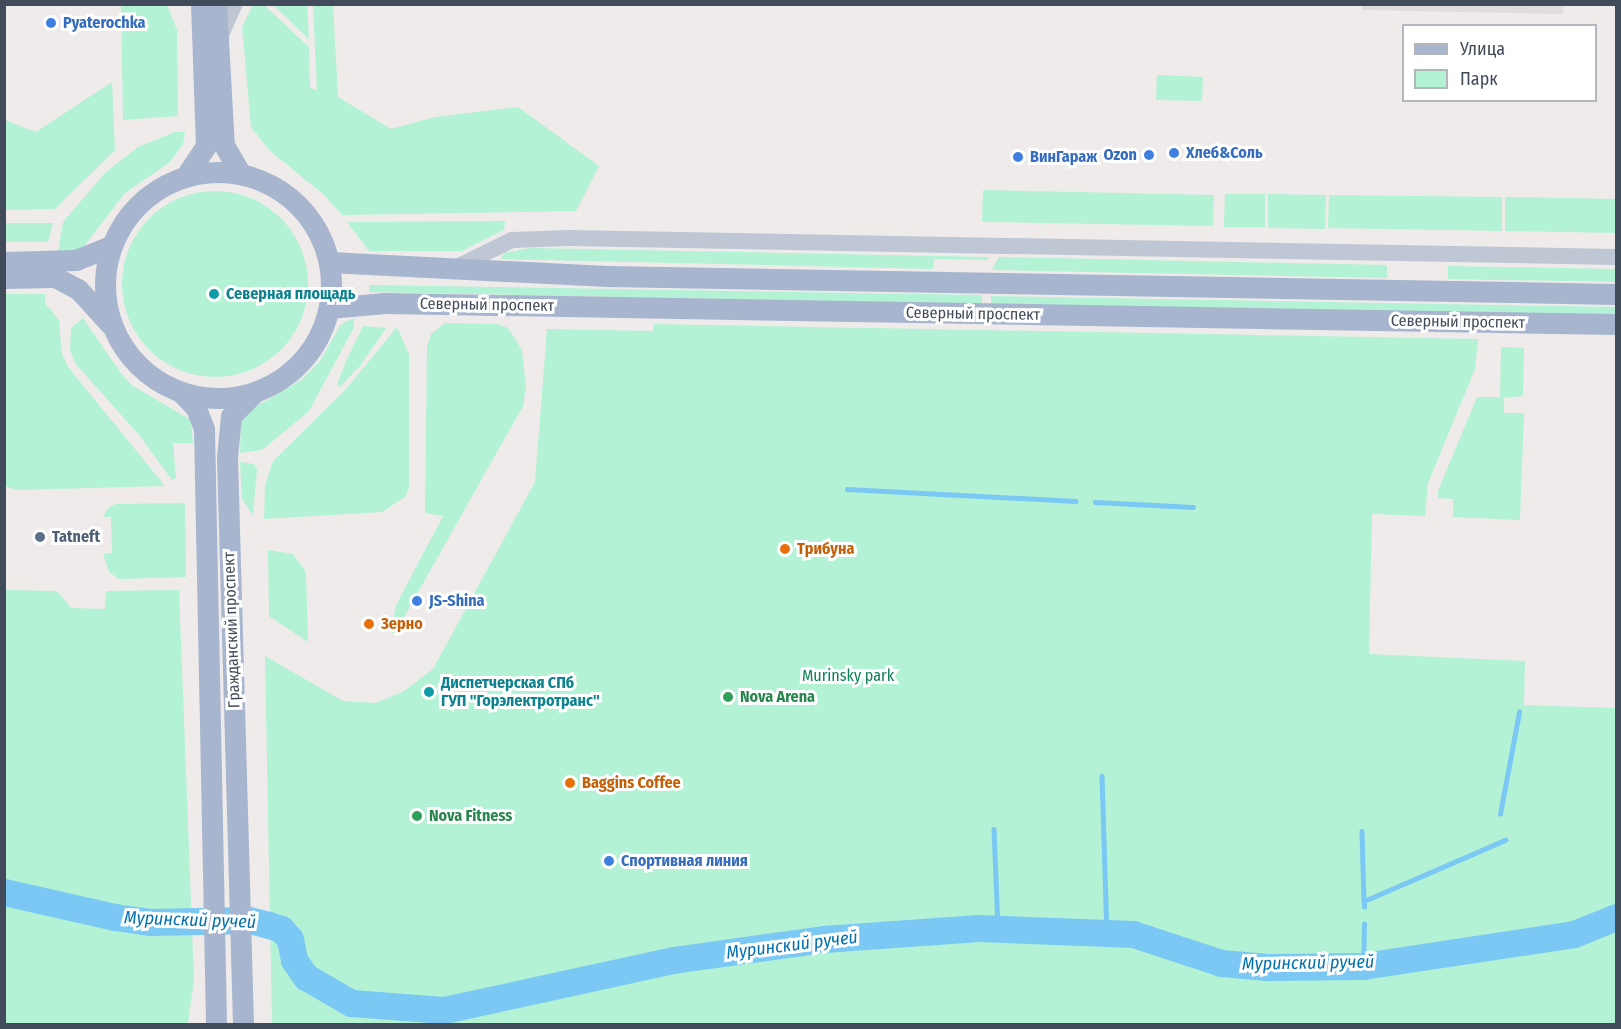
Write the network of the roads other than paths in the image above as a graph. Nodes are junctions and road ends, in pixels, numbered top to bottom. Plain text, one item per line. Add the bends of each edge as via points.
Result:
1 (216, 4) edge
2 (235, 4) edge
3 (198, 10) edge
4 (220, 37) junction
5 (241, 174) junction
6 (185, 177) junction
7 (111, 246) junction
8 (1617, 256) edge
9 (4, 262) edge
10 (329, 262) junction
11 (459, 266) junction
12 (4, 278) edge
13 (1617, 294) edge
14 (329, 308) junction
15 (1617, 324) edge
16 (112, 325) junction
17 (182, 393) junction
18 (255, 393) junction
19 (216, 1024) edge
20 (243, 1024) edge

1 - 4 main road
2 - 4 street
3 - 6 main road via 206,146
4 - 5 main road via 224,145
5 - 6 main road via 203,173
5 - 10 main road via 272,185 298,205 318,231
6 - 7 main road via 138,205
7 - 9 main road via 76,260
7 - 16 main road via 104,289
8 - 11 street via 529,239 512,240
10 - 11 main road, Северный проспект
10 - 14 main road
11 - 13 main road, Северный проспект via 619,276
12 - 16 main road via 55,277 78,289
14 - 15 main road, Северный проспект via 386,303
14 - 18 main road via 320,336 303,360 281,380
16 - 17 main road via 139,367
17 - 18 main road via 231,398
17 - 19 main road, Гражданский проспект via 196,408 204,429
18 - 20 main road, Гражданский проспект via 231,416 227,457

